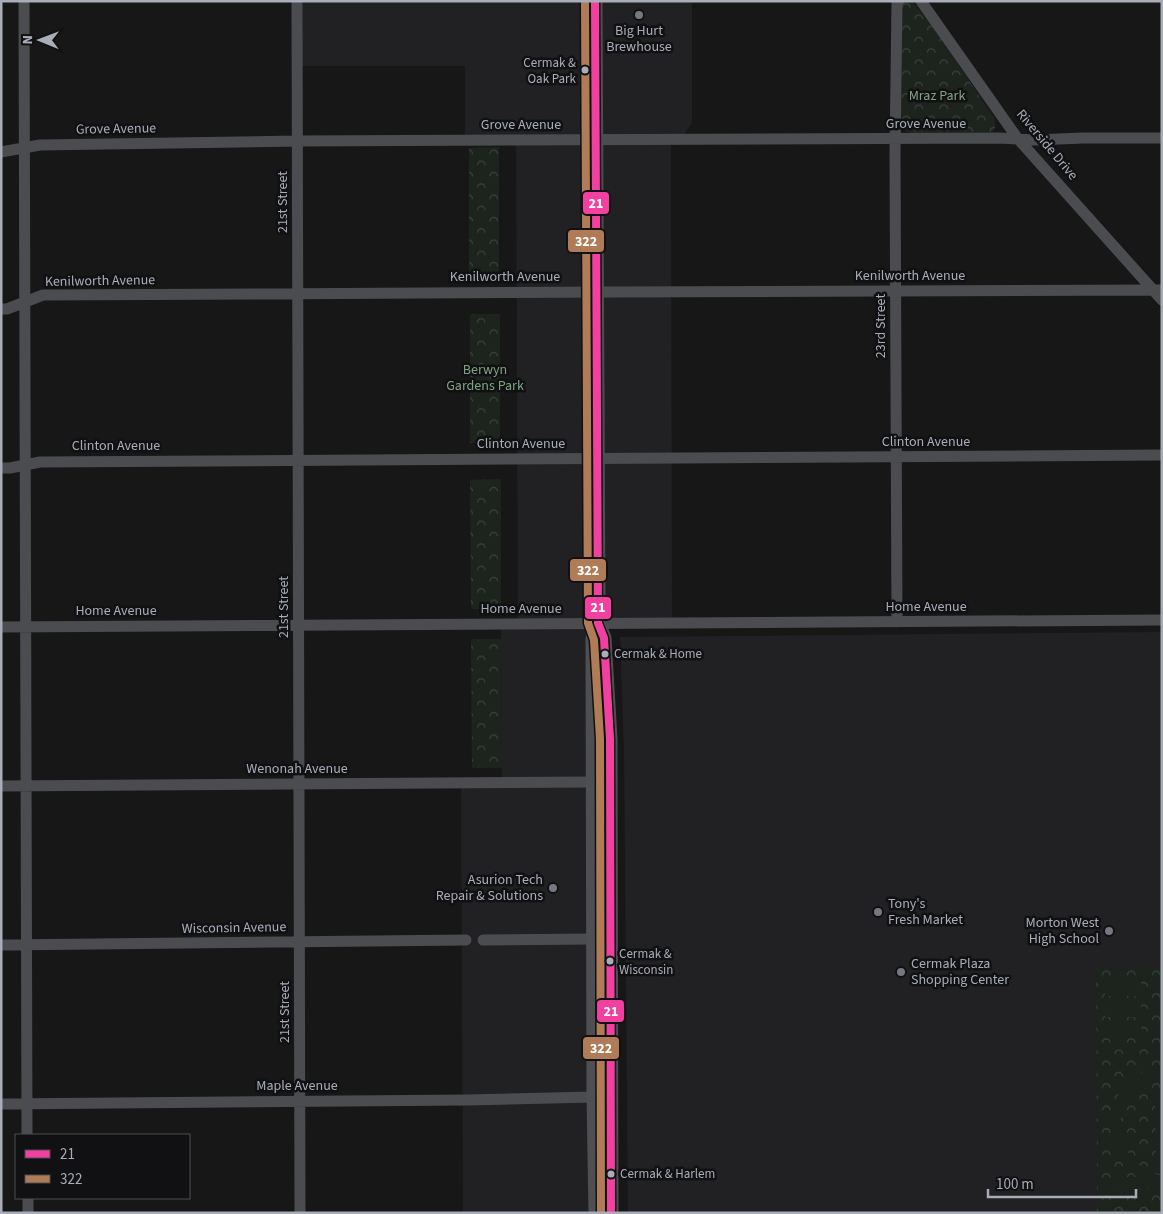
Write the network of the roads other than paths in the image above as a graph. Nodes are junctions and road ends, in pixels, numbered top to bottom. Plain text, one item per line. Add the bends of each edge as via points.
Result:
1 (24, 1) edge
2 (297, 1) edge
3 (595, 1) edge
4 (898, 1) edge
5 (921, 1) edge
6 (1162, 138) edge
7 (895, 139) junction
8 (1018, 139) junction
9 (596, 140) junction
10 (297, 141) junction
11 (25, 148) junction
12 (1, 152) edge
13 (1158, 290) edge
14 (896, 291) junction
15 (597, 292) junction
16 (298, 293) junction
17 (1162, 300) edge
18 (25, 302) junction
19 (1, 309) edge
20 (1162, 455) edge
21 (896, 457) junction
22 (597, 459) junction
23 (298, 460) junction
24 (26, 464) junction
25 (1, 468) edge
26 (1162, 620) edge
27 (897, 622) junction
28 (598, 623) junction
29 (299, 625) junction
30 (26, 626) junction
31 (1, 627) edge
32 (593, 782) junction
33 (299, 784) junction
34 (1, 786) edge
35 (26, 786) junction
36 (593, 939) junction
37 (466, 940) dead end
38 (483, 940) dead end
39 (300, 942) junction
40 (27, 944) junction
41 (1, 945) edge
42 (594, 1097) junction
43 (300, 1101) junction
44 (1, 1104) edge
45 (27, 1104) junction
46 (27, 1134) edge
47 (595, 1173) junction
48 (611, 1180) junction
49 (28, 1199) edge
50 (28, 1213) edge
51 (300, 1213) edge
52 (587, 1213) edge
53 (596, 1213) edge
54 (612, 1213) edge
55 (619, 1213) edge

1 - 11 street
2 - 10 street, 21st Street
3 - 9 main road
4 - 7 street, 23rd Street
5 - 8 street, Riverside Drive
6 - 8 street, Grove Avenue
7 - 8 street, Grove Avenue
7 - 9 street, Grove Avenue
7 - 14 street, 23rd Street
8 - 13 street, Riverside Drive
9 - 10 street, Grove Avenue
9 - 15 main road
10 - 11 street, Grove Avenue via 40,145
10 - 16 street, 21st Street
11 - 12 street, Grove Avenue
11 - 18 street
13 - 14 street, Kenilworth Avenue
13 - 17 street, Riverside Drive
14 - 15 street, Kenilworth Avenue
14 - 21 street, 23rd Street
15 - 16 street, Kenilworth Avenue
15 - 22 main road
16 - 18 street, Kenilworth Avenue via 43,295
16 - 23 street, 21st Street
18 - 19 street, Kenilworth Avenue
18 - 24 street
20 - 21 street, Clinton Avenue
21 - 22 street, Clinton Avenue
21 - 27 street, 23rd Street
22 - 23 street, Clinton Avenue
22 - 28 main road
23 - 24 street, Clinton Avenue
23 - 29 street, 21st Street
24 - 25 street, Clinton Avenue
24 - 30 street
26 - 27 street, Home Avenue
27 - 28 street, Home Avenue
28 - 29 street, Home Avenue
28 - 32 main road via 593,639
28 - 48 main road via 604,638 610,739
29 - 30 street, Home Avenue
29 - 33 street, 21st Street
30 - 31 street, Home Avenue
30 - 35 street
32 - 33 street, Wenonah Avenue
32 - 36 main road
33 - 35 street, Wenonah Avenue
33 - 39 street, 21st Street
34 - 35 street, Wenonah Avenue
35 - 40 street
36 - 38 street
36 - 42 main road
37 - 39 street, Wisconsin Avenue
39 - 40 street, Wisconsin Avenue
39 - 43 street, 21st Street
40 - 41 street, Wisconsin Avenue
40 - 45 street
42 - 43 street, Maple Avenue
42 - 47 main road
43 - 45 street, Maple Avenue
43 - 51 street, 21st Street
44 - 45 street, Maple Avenue
45 - 46 street
47 - 52 main road
47 - 53 main road
48 - 54 main road
48 - 55 main road
49 - 50 street

